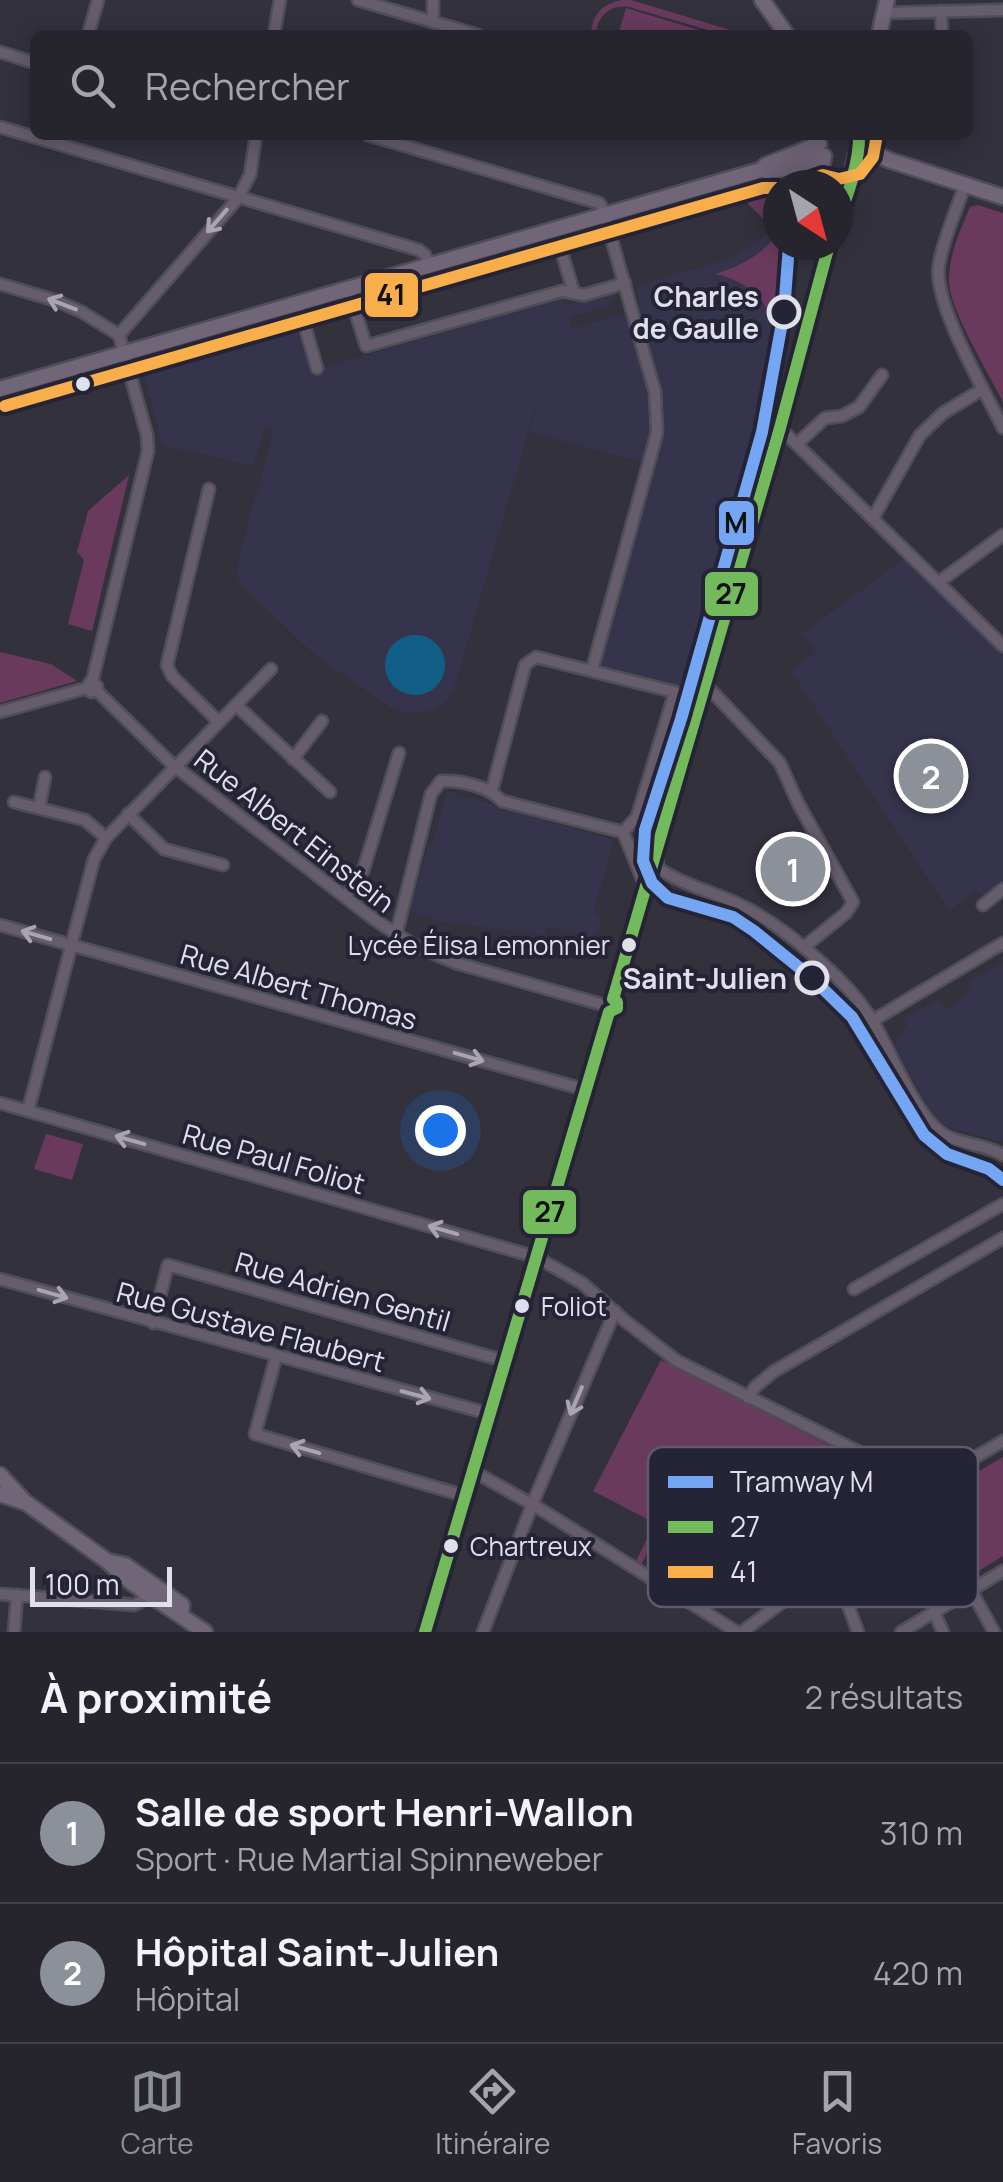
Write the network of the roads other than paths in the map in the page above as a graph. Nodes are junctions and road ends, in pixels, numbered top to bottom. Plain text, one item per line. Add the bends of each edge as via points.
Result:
1 (81, 0) edge
2 (280, 0) edge
3 (358, 0) edge
4 (433, 0) edge
5 (762, 0) edge
6 (98, 2) edge
7 (890, 6) edge
8 (1003, 10) edge
9 (940, 11) junction
10 (433, 22) junction
11 (90, 30) edge
12 (275, 30) edge
13 (461, 30) edge
14 (783, 30) edge
15 (881, 30) edge
16 (942, 30) edge
17 (0, 52) edge
18 (30, 61) edge
19 (0, 127) edge
20 (30, 136) edge
21 (44, 140) edge
22 (255, 140) edge
23 (385, 140) edge
24 (819, 141) edge
25 (858, 146) edge
26 (820, 170) edge
27 (853, 172) edge
28 (966, 184) junction
29 (1003, 197) edge
30 (238, 198) junction
31 (604, 215) junction
32 (562, 254) dead end
33 (824, 260) edge
34 (429, 265) junction
35 (0, 284) edge
36 (626, 286) junction
37 (348, 288) junction
38 (574, 293) junction
39 (298, 303) junction
40 (119, 335) junction
41 (124, 353) junction
42 (318, 368) dead end
43 (882, 375) dead end
44 (0, 389) edge
45 (984, 389) junction
46 (780, 428) junction
47 (1003, 428) edge
48 (796, 444) junction
49 (209, 490) dead end
50 (873, 518) junction
51 (1003, 535) edge
52 (939, 582) junction
53 (1003, 646) edge
54 (271, 669) dead end
55 (592, 670) junction
56 (704, 683) junction
57 (92, 687) junction
58 (236, 705) junction
59 (0, 712) edge
60 (322, 721) dead end
61 (220, 722) junction
62 (399, 752) dead end
63 (293, 759) junction
64 (176, 767) junction
65 (46, 777) dead end
66 (492, 790) junction
67 (330, 792) dead end
68 (14, 802) dead end
69 (39, 808) junction
70 (128, 814) junction
71 (623, 832) junction
72 (106, 838) junction
73 (656, 848) junction
74 (223, 865) dead end
75 (645, 887) junction
76 (1003, 889) edge
77 (344, 897) junction
78 (984, 905) dead end
79 (0, 925) edge
80 (396, 936) junction
81 (1003, 943) edge
82 (72, 946) junction
83 (804, 947) junction
84 (609, 1005) junction
85 (872, 1021) junction
86 (586, 1090) junction
87 (0, 1104) edge
88 (28, 1111) junction
89 (1003, 1155) edge
90 (1003, 1204) edge
91 (1003, 1238) edge
92 (536, 1257) junction
93 (0, 1279) edge
94 (854, 1289) dead end
95 (615, 1311) junction
96 (153, 1323) junction
97 (276, 1357) junction
98 (505, 1362) junction
99 (748, 1398) junction
100 (490, 1414) junction
101 (1003, 1441) edge
102 (851, 1447) edge
103 (978, 1456) edge
104 (473, 1470) junction
105 (0, 1475) edge
106 (0, 1494) edge
107 (466, 1496) junction
108 (25, 1502) junction
109 (532, 1504) junction
110 (107, 1561) junction
111 (1003, 1571) edge
112 (648, 1576) edge
113 (978, 1586) edge
114 (0, 1594) edge
115 (147, 1594) junction
116 (17, 1595) junction
117 (978, 1603) edge
118 (699, 1607) edge
119 (774, 1607) edge
120 (849, 1607) edge
121 (942, 1607) edge
122 (934, 1612) junction
123 (181, 1615) junction
124 (14, 1632) edge
125 (205, 1632) edge
126 (425, 1632) edge
127 (483, 1632) edge
128 (739, 1632) edge
129 (858, 1632) edge
130 (901, 1632) edge
131 (943, 1632) edge
132 (994, 1632) edge

1 - 6 street
2 - 12 street
3 - 10 street
4 - 10 street
5 - 14 street
6 - 11 street
7 - 9 street
7 - 15 street
8 - 9 street
9 - 16 street
10 - 13 street
17 - 18 street
19 - 20 street
21 - 30 street
22 - 30 street
23 - 31 street via 599,203
24 - 25 street via 840,163
24 - 26 street
24 - 31 street via 790,169 761,170
25 - 27 street
25 - 28 street
28 - 29 street
28 - 45 street via 939,263 939,292
30 - 34 street via 419,250
30 -> 40 street
31 - 34 street
31 - 36 street
32 - 38 street
33 - 46 street
34 - 37 street
40 -> 35 street via 82,312
36 - 38 street
36 - 55 street via 656,392 656,432
37 - 38 street via 366,346 562,290
37 - 39 street
39 - 41 street
39 - 42 street
40 - 41 street
41 - 44 street
41 - 57 street via 148,451
43 - 48 street via 858,407 826,418
45 - 47 street
45 - 50 street via 920,435
46 - 48 street
46 - 56 street
48 - 50 street
49 - 61 street via 167,664
50 - 52 street
51 - 52 street
52 - 53 street
54 - 58 street
55 - 66 street via 536,658 525,666
55 - 71 street via 675,692 637,817
56 - 73 street
56 - 83 street via 780,763 853,902
57 - 59 street
57 - 64 street, Rue Albert Einstein
58 - 61 street
58 - 63 street
60 - 63 street
61 - 64 street
62 - 77 street via 364,871
63 - 67 street
64 - 70 street
64 - 77 street, Rue Albert Einstein
65 - 69 street
66 - 71 street via 502,801
66 - 80 street via 448,780 434,787
68 - 69 street
69 - 72 street via 86,820
70 - 72 street
70 - 74 street via 164,849
71 - 75 street
72 - 82 street via 94,859
73 - 75 street
73 - 83 street via 658,868 671,877 739,904
75 - 84 street
76 - 78 street
77 - 80 street, Rue Albert Einstein
82 -> 79 street, Rue Albert Thomas
80 - 84 street, Rue Albert Einstein via 456,963
81 - 85 street
82 -> 86 street, Rue Albert Thomas
82 - 88 street
83 - 85 street
84 - 86 street
85 - 89 street via 936,1129
86 - 92 street
87 - 88 street, Rue Paul Foliot
92 -> 88 street, Rue Paul Foliot
90 - 94 street
91 - 99 street via 773,1372
92 - 95 street, Rue Paul Foliot
92 - 98 street
93 -> 96 street, Rue Gustave Flaubert
95 - 99 street, Rue Paul Foliot via 678,1361
95 -> 109 street
96 - 97 street, Rue Gustave Flaubert
96 - 98 street, Rue Adrien Gentil via 168,1264
97 -> 100 street, Rue Gustave Flaubert
107 -> 97 street via 255,1434
98 - 100 street
99 - 102 street, Rue Paul Foliot
100 - 104 street
101 - 103 street
104 - 107 street
104 - 109 street
105 - 108 street
106 - 108 street
107 - 126 street
108 - 110 street
109 - 112 street
109 - 127 street
110 - 115 street
110 - 123 street via 124,1565 182,1606
111 - 113 street
114 - 116 street
115 - 116 street via 134,1605
115 - 123 street
116 - 124 street
117 - 132 street
118 - 128 street
119 - 128 street
120 - 129 street
121 - 122 street
122 - 130 street
122 - 131 street
123 - 125 street

